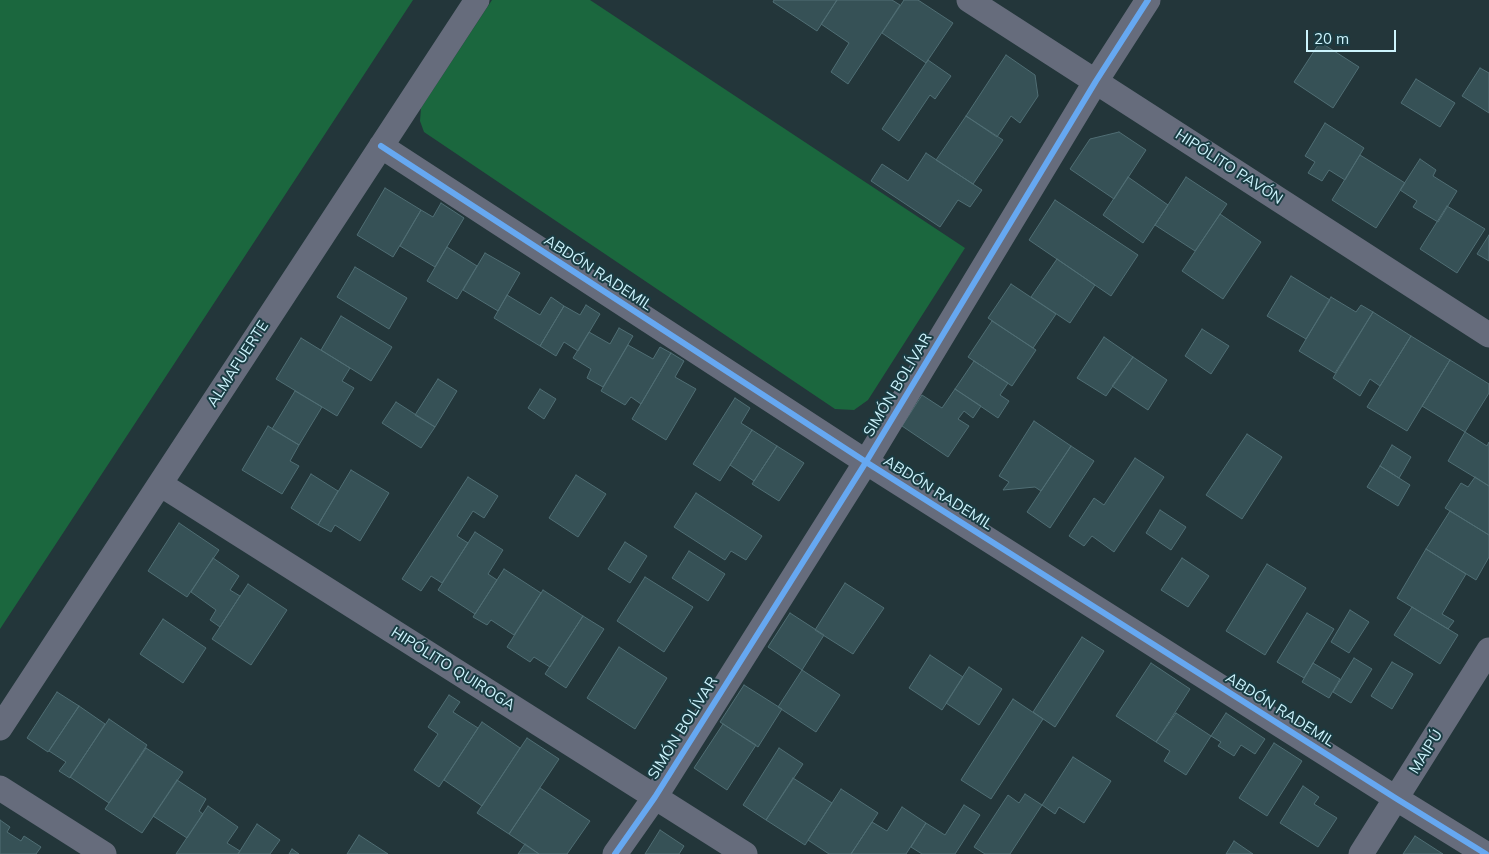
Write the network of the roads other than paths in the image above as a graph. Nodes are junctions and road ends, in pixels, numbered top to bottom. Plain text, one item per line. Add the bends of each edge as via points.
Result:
1 (476, 0) edge
2 (969, 0) edge
3 (1148, 0) edge
4 (1096, 82) junction
5 (381, 146) junction
6 (1489, 335) edge
7 (866, 462) junction
8 (160, 484) junction
9 (1489, 650) edge
10 (0, 728) edge
11 (0, 788) edge
12 (654, 797) junction
13 (1397, 799) junction
14 (104, 854) edge
15 (615, 854) edge
16 (745, 854) edge
17 (1361, 854) edge
18 (1486, 854) edge

1 - 5 street, ALMAFUERTE
2 - 4 street, HIPÓLITO PAVÓN
3 - 4 street, SIMÓN BOLÍVAR
4 - 6 street, HIPÓLITO PAVÓN
4 - 7 street, SIMÓN BOLÍVAR
5 - 7 street, ABDÓN RADEMIL
5 - 8 street, ALMAFUERTE
7 - 12 street, SIMÓN BOLÍVAR
7 - 13 street, ABDÓN RADEMIL
8 - 10 street, ALMAFUERTE
8 - 12 street, HIPÓLITO QUIROGA
9 - 13 street, MAIPÚ
11 - 14 street
12 - 15 street, SIMÓN BOLÍVAR
12 - 16 street, HIPÓLITO QUIROGA
13 - 17 street, MAIPÚ
13 - 18 street, ABDÓN RADEMIL

